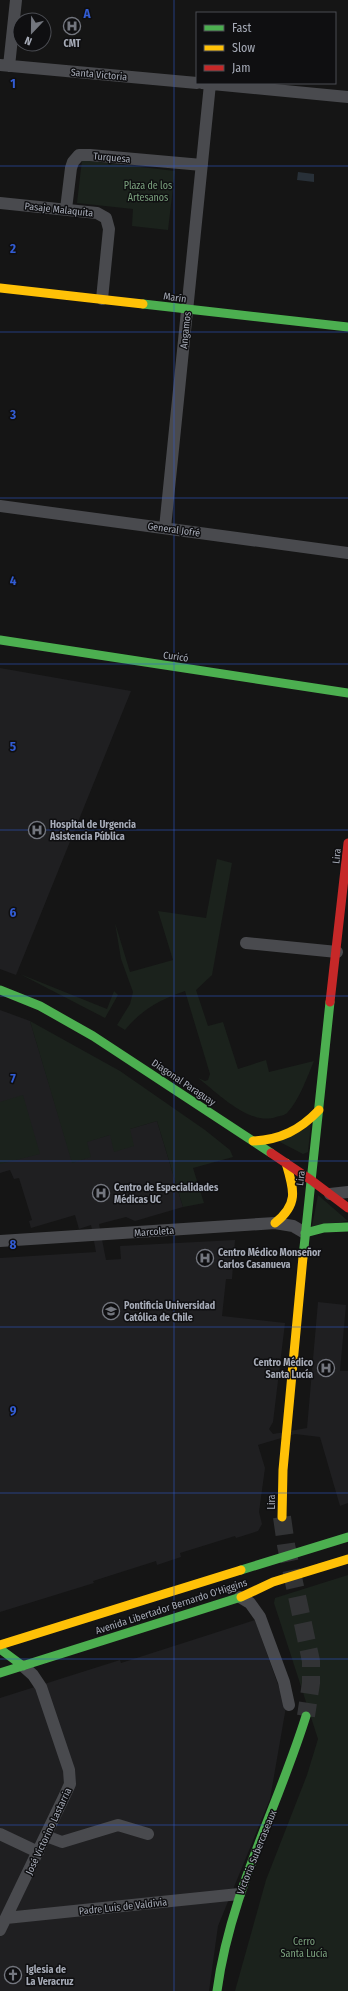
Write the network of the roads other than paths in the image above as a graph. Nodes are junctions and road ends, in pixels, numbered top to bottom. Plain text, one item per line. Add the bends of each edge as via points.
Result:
1 (16, 0) edge
2 (4, 65) edge
3 (196, 82) edge
4 (202, 84) edge
5 (212, 84) edge
6 (348, 97) edge
7 (202, 165) junction
8 (0, 202) edge
9 (66, 210) junction
10 (0, 288) edge
11 (102, 299) junction
12 (187, 310) junction
13 (348, 327) edge
14 (0, 506) edge
15 (165, 528) junction
16 (348, 553) edge
17 (0, 640) edge
18 (348, 693) edge
19 (348, 843) edge
20 (246, 943) dead end
21 (337, 952) junction
22 (0, 990) edge
23 (319, 1110) junction
24 (253, 1141) junction
25 (286, 1163) junction
26 (311, 1180) junction
27 (348, 1192) edge
28 (330, 1194) junction
29 (348, 1208) edge
30 (275, 1223) junction
31 (348, 1227) edge
32 (305, 1233) junction
33 (0, 1242) edge
34 (282, 1517) tunnel mouth
35 (348, 1537) edge
36 (348, 1559) edge
37 (240, 1597) junction
38 (0, 1645) edge
39 (0, 1649) edge
40 (22, 1666) junction
41 (0, 1673) edge
42 (289, 1705) dead end
43 (306, 1716) tunnel mouth
44 (0, 1834) edge
45 (148, 1834) dead end
46 (46, 1836) junction
47 (38, 1852) junction
48 (239, 1894) junction
49 (6, 1918) junction
50 (0, 1930) edge
51 (217, 1991) edge

1 - 2 street
2 - 3 street, Santa Victoria
4 - 7 street, Angamos
5 - 6 street, Santa Victoria
7 - 9 street, Turquesa via 79,155 71,168
7 - 12 street, Angamos
8 - 9 street, Pasaje Malaquita
9 - 11 street, Pasaje Malaquita via 97,213 108,221
10 - 11 main road, Marín
11 - 12 main road, Marín
12 - 13 main road, Marín
12 - 15 street, Angamos
14 - 15 street, General Jofré
15 - 16 street, General Jofré
17 - 18 main road, Curicó
19 - 21 main road, Lira
20 - 21 street
21 - 23 main road, Lira
22 - 24 main road, Diagonal Paraguay via 32,1003 86,1031
23 - 24 main road via 294,1132 274,1139
23 - 26 main road, Lira
24 - 25 main road, Diagonal Paraguay
25 - 26 main road, Diagonal Paraguay
25 - 30 main road via 294,1198 286,1213
26 - 28 main road, Diagonal Paraguay
26 - 32 main road, Lira
27 - 28 street
28 - 29 main road, Diagonal Paraguay
30 - 32 street, Marcoleta via 293,1226
30 - 33 street, Marcoleta
31 - 32 main road via 324,1228
32 - 34 main road, Lira via 282,1470
35 - 38 main road, Avenida Libertador Bernardo O'Higgins
36 - 37 main road, Avenida Libertador Bernardo O'Higgins via 272,1582
37 - 40 main road, Avenida Libertador Bernardo O'Higgins
37 - 42 street via 250,1603 260,1617 284,1682
39 - 40 main road
40 - 41 main road, Avenida Libertador Bernardo O'Higgins
40 - 46 street, José Victorino Lastarria via 33,1675 41,1687 70,1774 68,1788
43 - 48 main road, Victoria Subercaseaux
44 - 47 street
45 - 46 street via 118,1825 60,1842
46 - 47 street, José Victorino Lastarria
47 - 49 street, José Victorino Lastarria
48 - 49 street, Padre Luis de Valdivia
48 - 51 main road, Victoria Subercaseaux via 226,1941
49 - 50 street, José Victorino Lastarria

